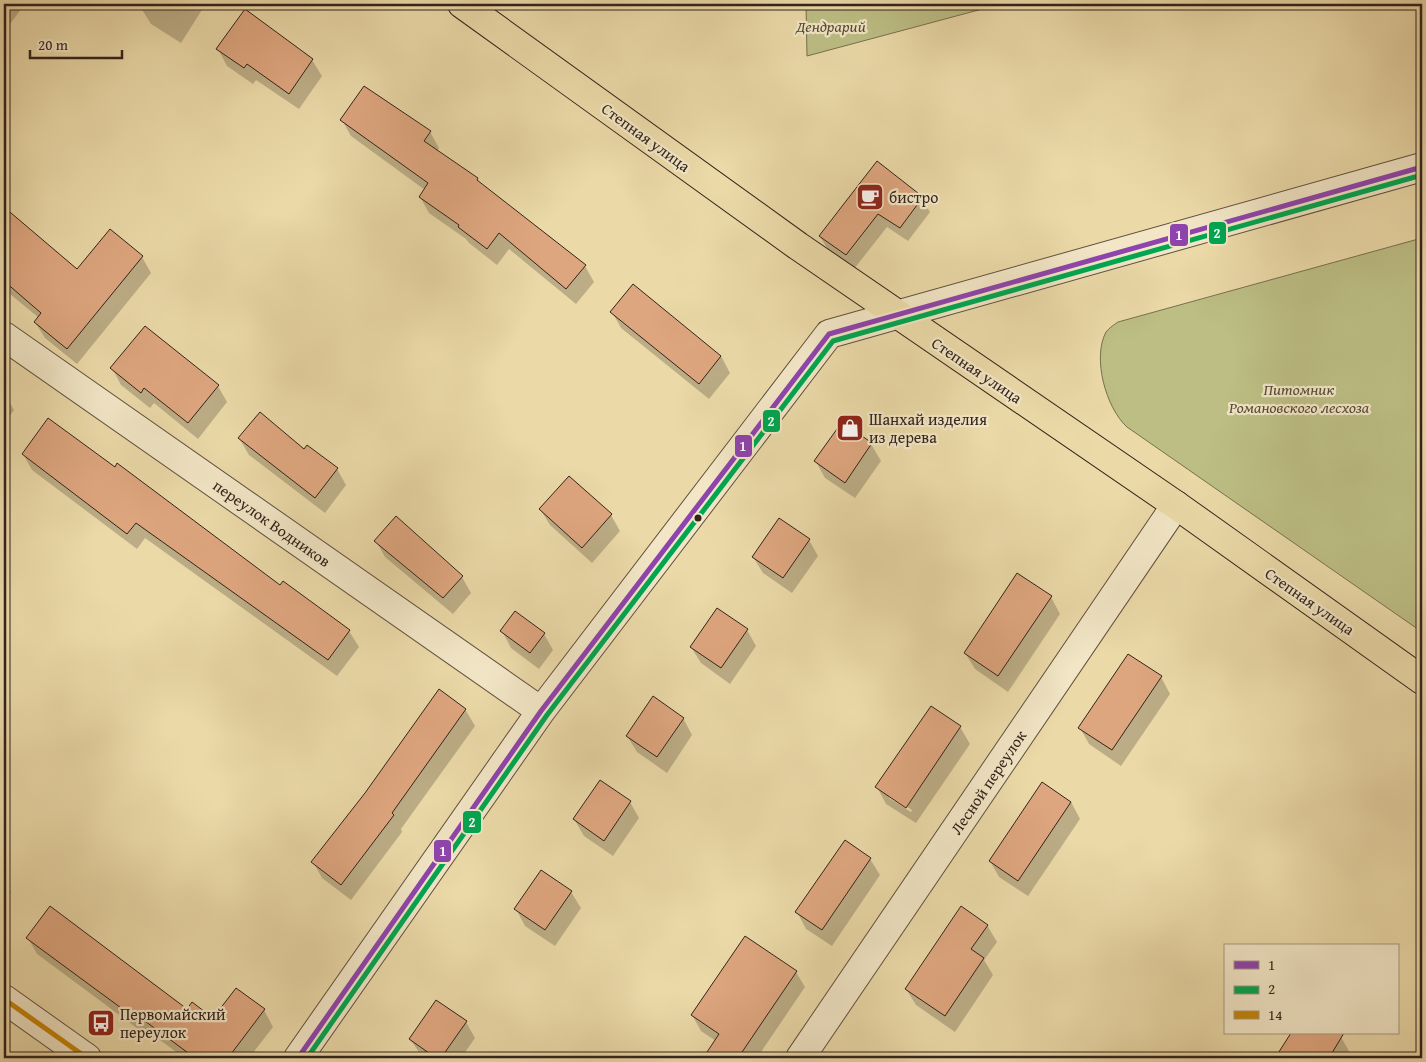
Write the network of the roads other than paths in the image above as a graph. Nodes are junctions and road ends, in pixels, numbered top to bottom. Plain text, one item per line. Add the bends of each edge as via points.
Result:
1 (462, 4) edge
2 (1422, 167) edge
3 (894, 314) junction
4 (4, 336) edge
5 (1176, 505) junction
6 (1422, 680) edge
7 (541, 710) junction
8 (4, 999) edge
9 (87, 1058) edge
10 (298, 1058) edge
11 (800, 1058) edge

1 - 3 main road, Степная улица
2 - 3 street
3 - 5 main road, Степная улица
3 - 7 street via 829,334
4 - 7 street, переулок Водников
5 - 6 main road, Степная улица
5 - 11 street, Лесной переулок
7 - 10 street
8 - 9 street

